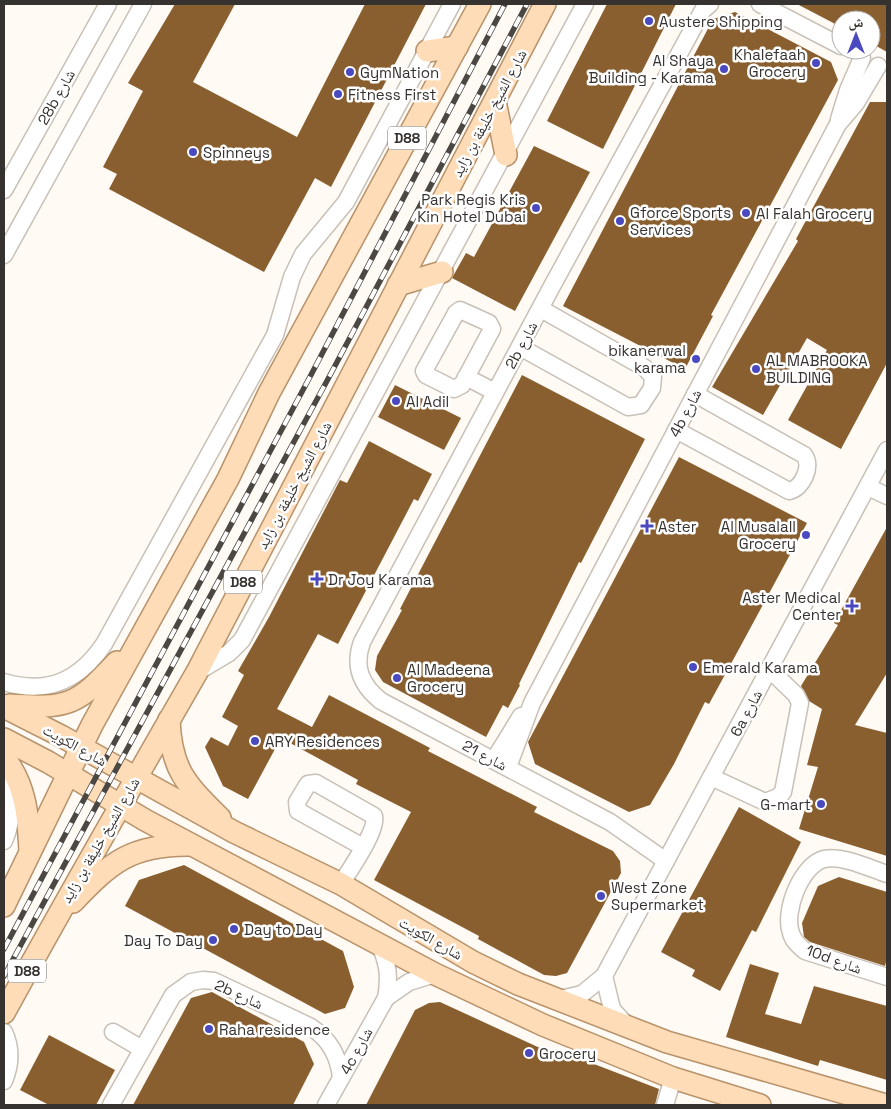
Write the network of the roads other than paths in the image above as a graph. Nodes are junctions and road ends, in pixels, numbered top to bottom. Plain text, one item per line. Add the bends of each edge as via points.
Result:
1 (108, 4) edge
2 (143, 4) edge
3 (452, 4) edge
4 (480, 4) edge
5 (545, 4) edge
6 (585, 4) edge
7 (760, 4) edge
8 (707, 7) edge
9 (831, 41) edge
10 (457, 47) junction
11 (427, 52) junction
12 (854, 60) edge
13 (866, 60) edge
14 (883, 69) edge
15 (495, 101) junction
16 (838, 124) junction
17 (506, 155) junction
18 (4, 190) edge
19 (4, 255) edge
20 (442, 272) junction
21 (398, 285) junction
22 (540, 309) junction
23 (520, 347) junction
24 (466, 377) junction
25 (495, 392) junction
26 (695, 394) junction
27 (676, 430) junction
28 (887, 450) edge
29 (877, 481) edge
30 (887, 496) edge
31 (140, 638) junction
32 (769, 669) junction
33 (197, 672) junction
34 (4, 682) edge
35 (364, 684) joint
36 (4, 706) edge
37 (169, 720) junction
38 (4, 739) edge
39 (81, 748) junction
40 (4, 757) edge
41 (501, 764) junction
42 (4, 774) edge
43 (68, 774) junction
44 (711, 777) junction
45 (136, 779) junction
46 (120, 806) junction
47 (234, 832) junction
48 (4, 841) edge
49 (192, 845) junction
50 (363, 847) junction
51 (30, 855) junction
52 (669, 856) junction
53 (887, 874) edge
54 (341, 884) junction
55 (4, 906) edge
56 (384, 910) junction
57 (339, 923) junction
58 (50, 928) junction
59 (378, 942) junction
60 (435, 974) junction
61 (604, 976) junction
62 (887, 977) edge
63 (386, 998) junction
64 (556, 1000) junction
65 (4, 1013) edge
66 (630, 1029) junction
67 (4, 1032) edge
68 (113, 1032) dead end
69 (142, 1048) junction
70 (762, 1070) junction
71 (341, 1077) junction
72 (673, 1078) junction
73 (4, 1082) edge
74 (719, 1094) junction
75 (111, 1105) edge
76 (326, 1105) edge
77 (665, 1105) edge
78 (760, 1105) edge
79 (886, 1105) edge

1 - 18 street, 28b شارع
2 - 19 street
3 - 11 street
4 - 10 main road, D88
5 - 15 main road, شارع الشيخ خليفة بن زايد / D88
6 - 17 street
7 - 9 street
8 - 22 street, 2b شارع
10 - 11 main road
10 - 31 main road, D88
11 - 34 street via 346,202 303,254 292,277 275,335 104,644 85,669 65,681 30,687
12 - 16 street, 4b شارع
13 - 14 street
14 - 16 street, 4b شارع
15 - 17 main road
15 - 21 main road, شارع الشيخ خليفة بن زايد / D88
16 - 26 street, 4b شارع
17 - 20 street
20 - 21 main road
20 - 33 street via 242,640 229,653
21 - 33 main road, شارع الشيخ خليفة بن زايد / D88
22 - 23 street, 2b شارع
22 - 23 street via 645,368 653,377 652,388 640,405 628,407
23 - 25 street, 2b شارع
24 - 24 street via 492,329 489,323 460,310 424,372 454,389 460,387
24 - 25 street
25 - 35 street, 2b شارع via 362,642 358,663
26 - 27 street, 4b شارع
26 - 27 street via 804,455 808,470 798,487 789,491
27 - 41 street, 4b شارع via 532,703 514,726
28 - 29 street, 6a شارع
29 - 30 street
29 - 32 street, 6a شارع
31 - 36 main road via 80,698 52,707
31 - 39 main road, D88
32 - 44 street, 6a شارع
32 - 44 street via 796,695 800,707 783,792 778,798 766,802
33 - 37 main road, شارع الشيخ خليفة بن زايد / D88
35 - 41 street, شارع 21 via 381,701
36 - 39 main road, شارع الكويت
37 - 45 main road, شارع الشيخ خليفة بن زايد / D88
37 - 47 main road via 170,745 179,770 204,803
38 - 43 main road, شارع الكويت
39 - 43 main road, D88
39 - 45 main road, شارع الكويت
40 - 51 main road via 24,794
41 - 52 street, شارع 21
42 - 48 street via 12,813
43 - 46 main road, شارع الكويت
43 - 51 main road, D88
44 - 52 street, 6a شارع
45 - 46 main road, شارع الشيخ خليفة بن زايد / D88
45 - 47 main road, شارع الكويت
46 - 49 main road, شارع الكويت
46 - 58 main road, شارع الشيخ خليفة بن زايد / D88
47 - 54 main road, شارع الكويت
49 - 57 main road, شارع الكويت
49 - 58 main road via 160,845 124,858 92,882
50 - 50 street via 374,826 374,816 316,783 308,784 297,802 298,811
50 - 54 street
51 - 55 main road, D88
52 - 61 street, 6a شارع
53 - 62 street, 10d شارع via 835,858 818,862 803,875 788,923 796,944 805,951
54 - 56 main road, شارع الكويت
56 - 57 main road via 358,900 345,899 336,910
56 - 64 main road, شارع الكويت via 473,962
57 - 59 main road, شارع الكويت
58 - 65 main road, شارع الشيخ خليفة بن زايد / D88
59 - 60 main road, شارع الكويت
59 - 63 street, 4c شارع via 387,964
60 - 63 street, 4c شارع via 409,982
60 - 72 main road, شارع الكويت via 543,1024
61 - 64 street, 6a شارع via 582,994
61 - 66 street via 612,1009
63 - 71 street, 4c شارع
64 - 66 main road, شارع الكويت
66 - 70 main road, شارع الكويت
67 - 73 street via 10,1057
68 - 69 street
69 - 71 street, 2b شارع via 182,987 197,981 214,981 322,1035 336,1054
69 - 75 street, 2b شارع
70 - 74 main road via 772,1081 767,1094
70 - 79 main road, شارع الكويت
71 - 76 street, 4c شارع
72 - 74 main road, شارع الكويت
72 - 77 street
74 - 78 main road, شارع الكويت

